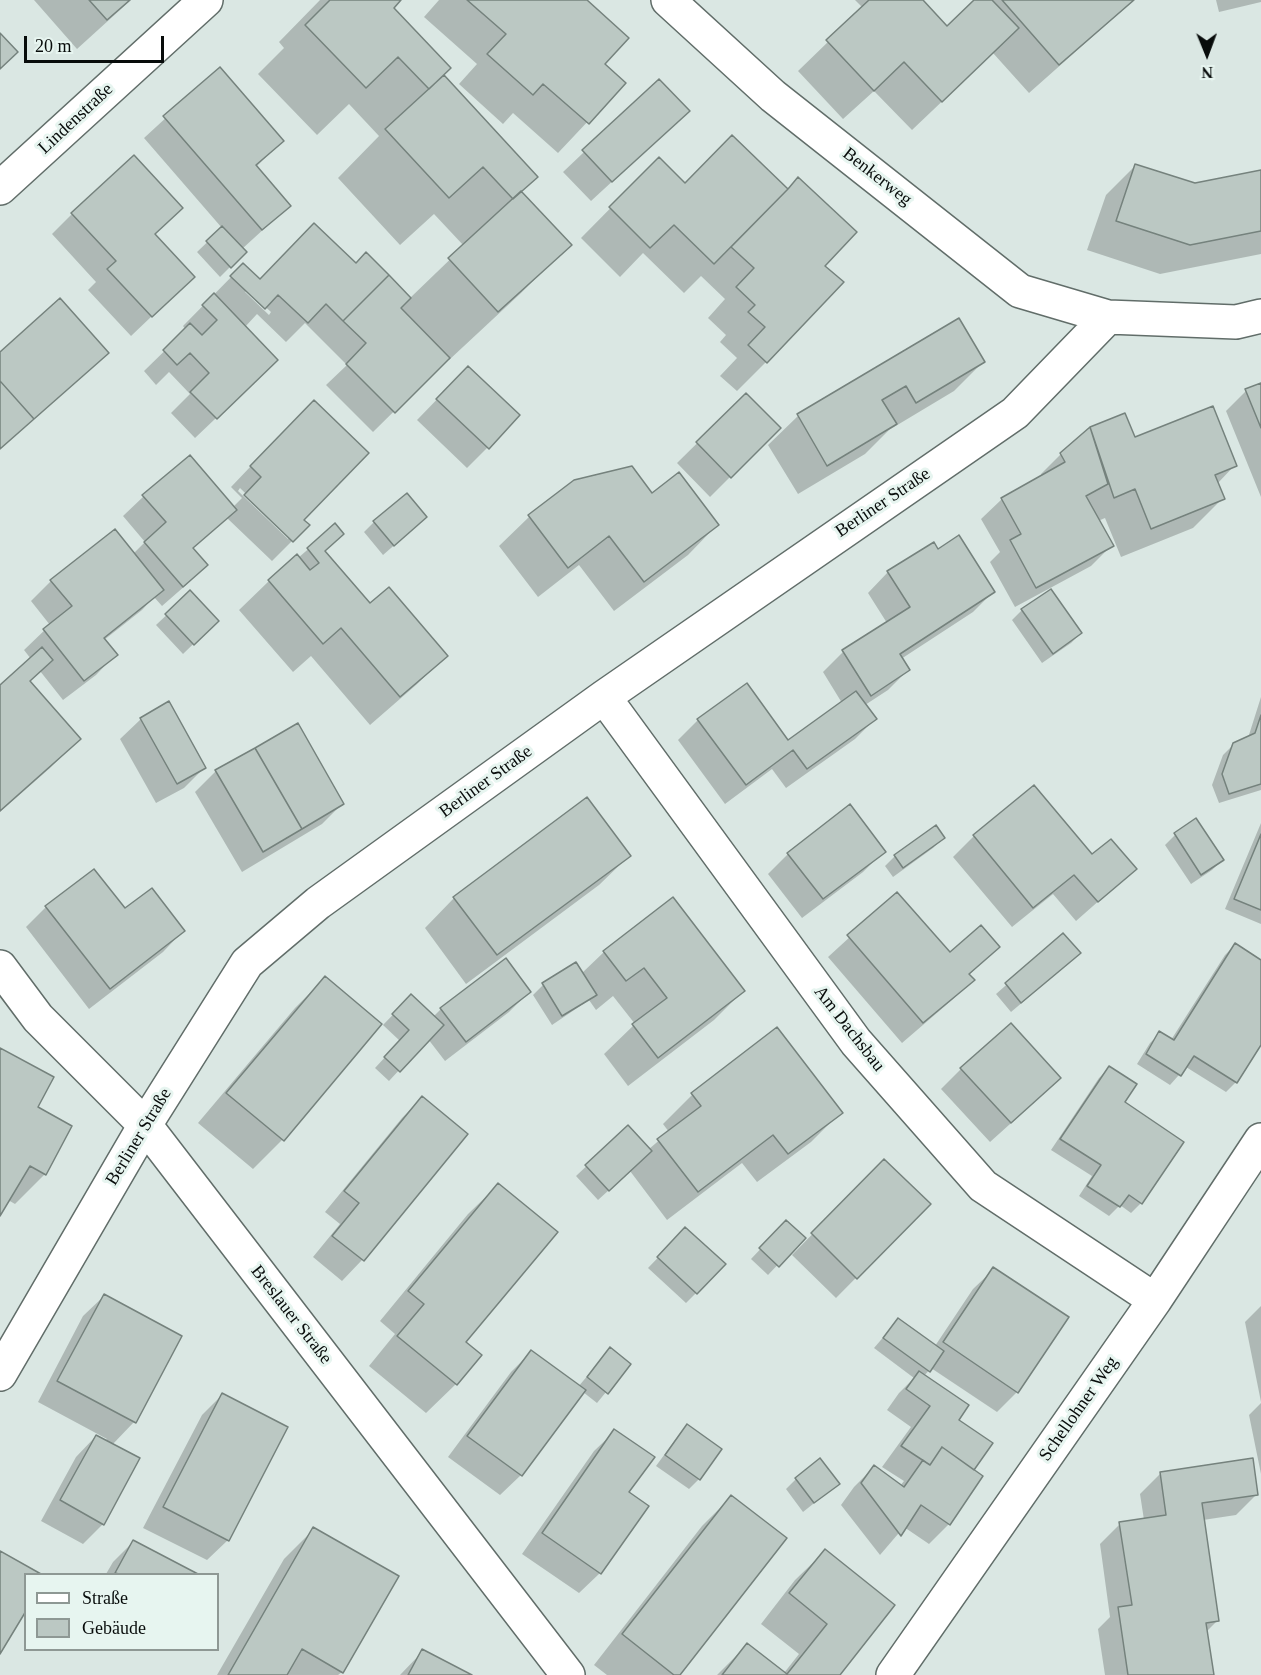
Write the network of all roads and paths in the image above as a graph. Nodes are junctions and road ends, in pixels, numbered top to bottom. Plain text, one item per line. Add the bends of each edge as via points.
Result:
1 (206, 0) edge
2 (668, 0) edge
3 (0, 189) edge
4 (1261, 316) edge
5 (1108, 317) junction
6 (604, 697) junction
7 (0, 967) edge
8 (145, 1125) junction
9 (1261, 1140) edge
10 (1155, 1300) junction
11 (0, 1374) edge
12 (568, 1675) edge
13 (893, 1675) edge

1 - 3 street, Lindenstraße
2 - 5 street, Benkerweg via 773,96 1020,291
4 - 5 street, Benkerweg via 1236,322
5 - 6 street, Berliner Straße via 1015,413
6 - 8 street, Berliner Straße via 318,903 248,963
6 - 10 street, Am Dachsbau via 856,1042 983,1186
7 - 8 street, Breslauer Straße via 38,1018
8 - 11 street, Berliner Straße
8 - 12 street, Breslauer Straße
9 - 10 street, Schellohner Weg
10 - 13 street, Schellohner Weg

